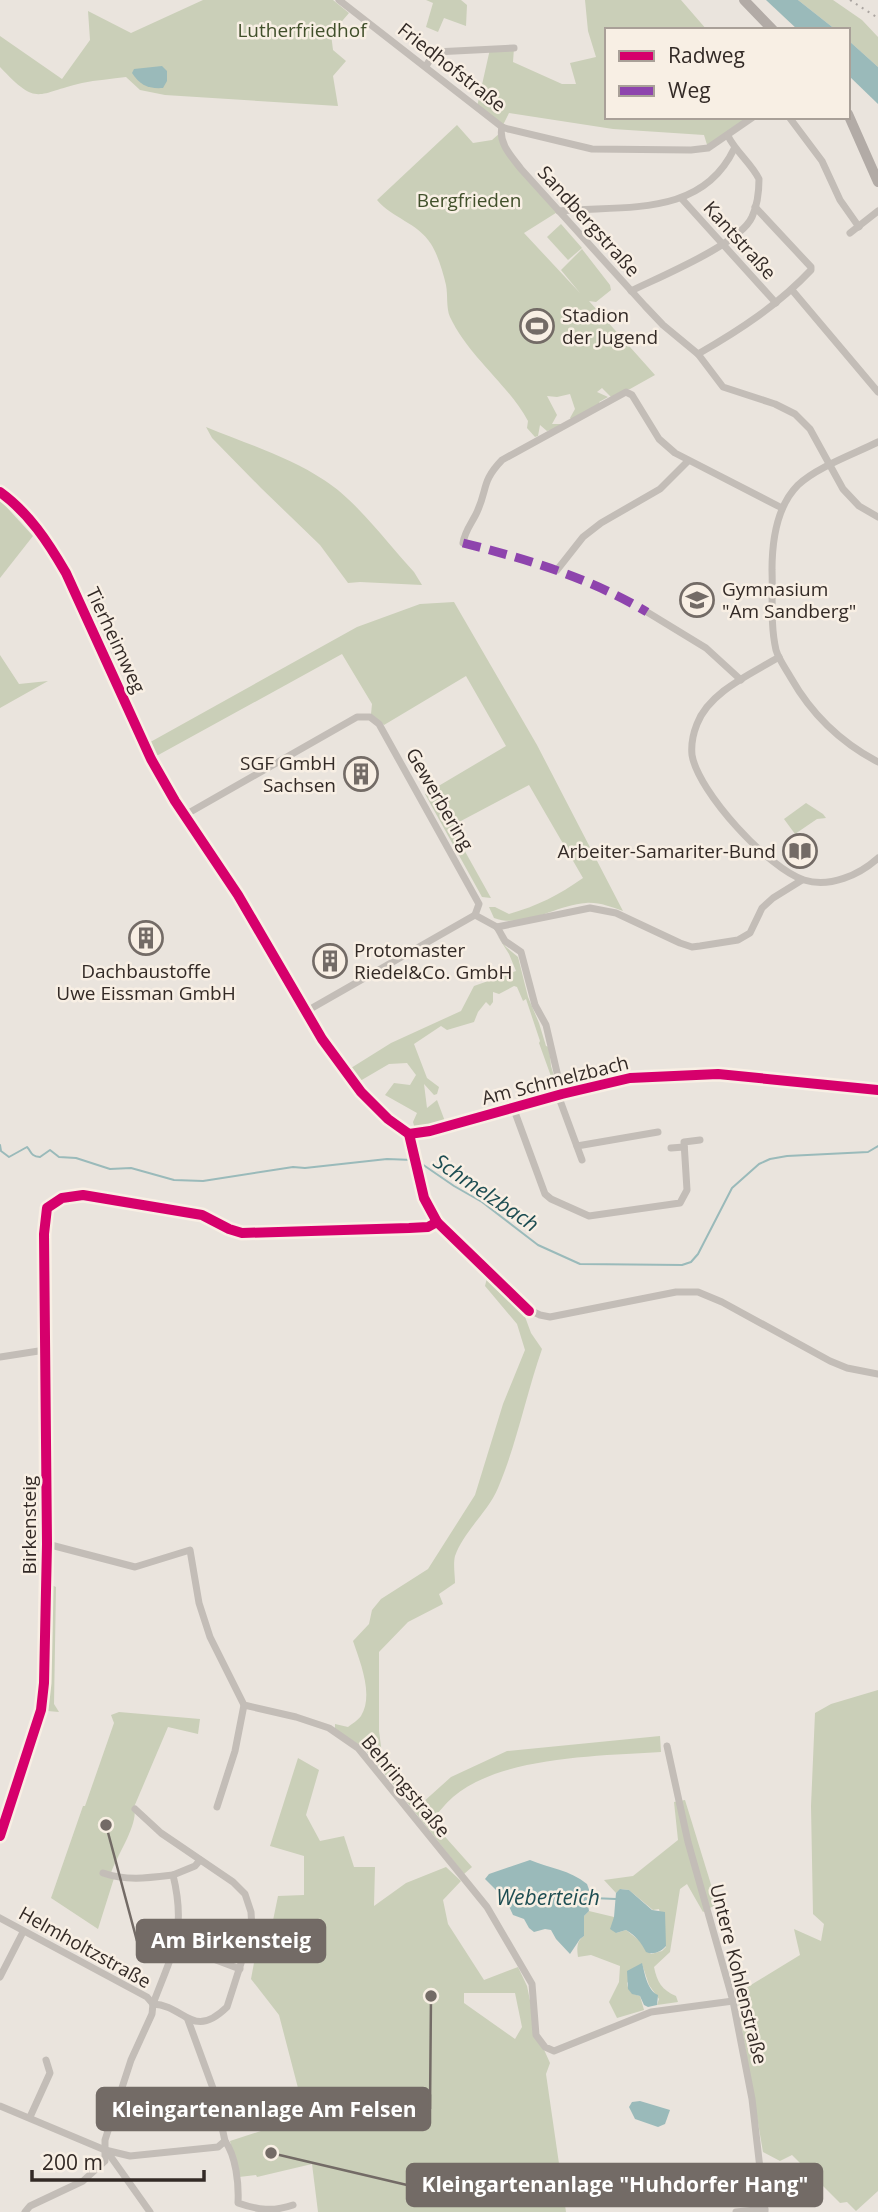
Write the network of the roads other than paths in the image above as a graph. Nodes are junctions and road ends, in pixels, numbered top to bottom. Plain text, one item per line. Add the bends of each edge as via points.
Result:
1 (339, 0) edge
2 (744, 0) edge
3 (771, 28) edge
4 (514, 48) dead end
5 (426, 66) junction
6 (750, 119) edge
7 (790, 119) edge
8 (850, 119) edge
9 (502, 127) junction
10 (727, 136) junction
11 (734, 149) junction
12 (878, 182) edge
13 (681, 198) junction
14 (755, 207) junction
15 (559, 211) junction
16 (878, 211) edge
17 (859, 227) junction
18 (849, 233) dead end
19 (722, 245) junction
20 (795, 287) junction
21 (631, 292) junction
22 (776, 303) junction
23 (698, 354) junction
24 (878, 392) edge
25 (878, 442) edge
26 (688, 461) junction
27 (831, 465) junction
28 (0, 492) edge
29 (782, 508) junction
30 (878, 517) edge
31 (463, 543) dead end
32 (557, 569) dead end
33 (647, 612) dead end
34 (779, 657) junction
35 (741, 680) junction
36 (878, 762) edge
37 (186, 815) junction
38 (878, 858) edge
39 (802, 880) junction
40 (475, 915) junction
41 (497, 927) junction
42 (305, 1012) junction
43 (878, 1090) edge
44 (560, 1095) junction
45 (513, 1107) junction
46 (658, 1132) dead end
47 (409, 1134) junction
48 (700, 1140) dead end
49 (577, 1146) junction
50 (684, 1147) junction
51 (671, 1148) dead end
52 (582, 1160) dead end
53 (437, 1223) junction
54 (45, 1350) junction
55 (0, 1357) edge
56 (878, 1374) edge
57 (47, 1544) junction
58 (244, 1705) junction
59 (667, 1746) dead end
60 (217, 1807) dead end
61 (135, 1809) dead end
62 (0, 1836) edge
63 (200, 1860) junction
64 (103, 1873) dead end
65 (173, 1875) junction
66 (0, 1918) edge
67 (23, 1932) junction
68 (176, 1945) junction
69 (240, 1969) junction
70 (0, 1977) edge
71 (733, 2001) junction
72 (153, 2004) junction
73 (188, 2020) junction
74 (46, 2060) dead end
75 (0, 2106) edge
76 (30, 2117) junction
77 (225, 2141) junction
78 (105, 2150) junction
79 (293, 2205) dead end
80 (765, 2210) edge
81 (25, 2212) edge
82 (150, 2212) edge
83 (736, 2212) edge

1 - 5 street, Friedhofstraße
2 - 3 main road
4 - 5 street via 435,52
5 - 9 street, Friedhofstraße
6 - 10 street, Friedhofstraße
7 - 17 street via 822,161
8 - 12 main road
9 - 10 street, Friedhofstraße via 592,149 691,150 708,148
9 - 15 street, Sandbergstraße via 505,149
10 - 11 street
11 - 13 street via 713,181
11 - 14 street via 760,179
13 - 15 street via 662,204
13 - 19 street, Kantstraße
14 - 19 street via 748,223
14 - 20 street via 811,267
15 - 21 street, Sandbergstraße
16 - 17 street
17 - 18 street
19 - 21 street
19 - 22 street, Kantstraße
20 - 22 street
20 - 24 street
21 - 23 street, Sandbergstraße
22 - 23 street
23 - 27 street, Sandbergstraße via 723,387 794,414 810,429
25 - 27 street
26 - 29 street
26 - 31 street via 659,439 628,393 502,460 487,475
26 - 32 street via 660,489 583,537
27 - 29 street via 799,485
27 - 30 street, Sandbergstraße via 843,489
28 - 37 street, Tierheimweg via 25,514 66,573 151,759
29 - 34 street via 772,551 772,621
33 - 35 street via 706,648
34 - 35 street
34 - 36 street via 826,726
35 - 39 street via 708,705 697,723 692,756 715,800 748,838 780,868
37 - 40 street, Gewerbering via 357,717 370,717 379,724 476,895
37 - 42 street
38 - 39 street via 848,878
39 - 41 street via 762,908 750,933 722,943 692,947 616,913 590,908
40 - 41 street, Am Schmelzbach
40 - 42 street
41 - 44 street, Am Schmelzbach via 505,941 521,952 535,1005 546,1025
42 - 47 street via 361,1091
43 - 44 street, Am Schmelzbach via 718,1074 630,1077
44 - 45 street, Am Schmelzbach
44 - 49 street, Am Schmelzbach
45 - 47 street, Am Schmelzbach
45 - 50 street via 545,1194 589,1216 680,1203 687,1190
46 - 49 street
47 - 53 street via 424,1198
48 - 50 street via 684,1142
49 - 52 street, Am Schmelzbach
50 - 51 street
53 - 54 street, Birkensteig via 409,1228 242,1233 202,1215 83,1195 62,1198 47,1208 44,1234
53 - 56 street via 523,1307 540,1315 550,1317 676,1292 698,1293 830,1361
54 - 55 street
54 - 57 street, Birkensteig
57 - 58 street via 135,1567 190,1550 210,1637
57 - 62 street, Birkensteig via 41,1710
58 - 60 street
58 - 71 street, Behringstraße via 329,1728 358,1748 487,1907 532,1984 536,2035 545,2047 554,2051 651,2012
59 - 71 street, Untere Kohlenstraße via 688,1842
61 - 63 street
63 - 65 street
63 - 69 street via 245,1894 251,1929
64 - 65 street via 143,1879
65 - 68 street via 178,1895
66 - 67 street, Helmholtzstraße
67 - 70 street
67 - 72 street, Helmholtzstraße
68 - 69 street
68 - 72 street
69 - 73 street via 227,2007 219,2015
71 - 80 street, Untere Kohlenstraße via 752,2099
72 - 73 street, Helmholtzstraße via 164,2004
72 - 78 street
73 - 77 street via 214,2091
74 - 76 street via 50,2073
75 - 76 street
76 - 78 street
77 - 78 street via 218,2147 130,2156
77 - 79 street via 239,2188 238,2203 261,2211
78 - 81 street via 105,2161 83,2181
78 - 82 street
80 - 83 street

